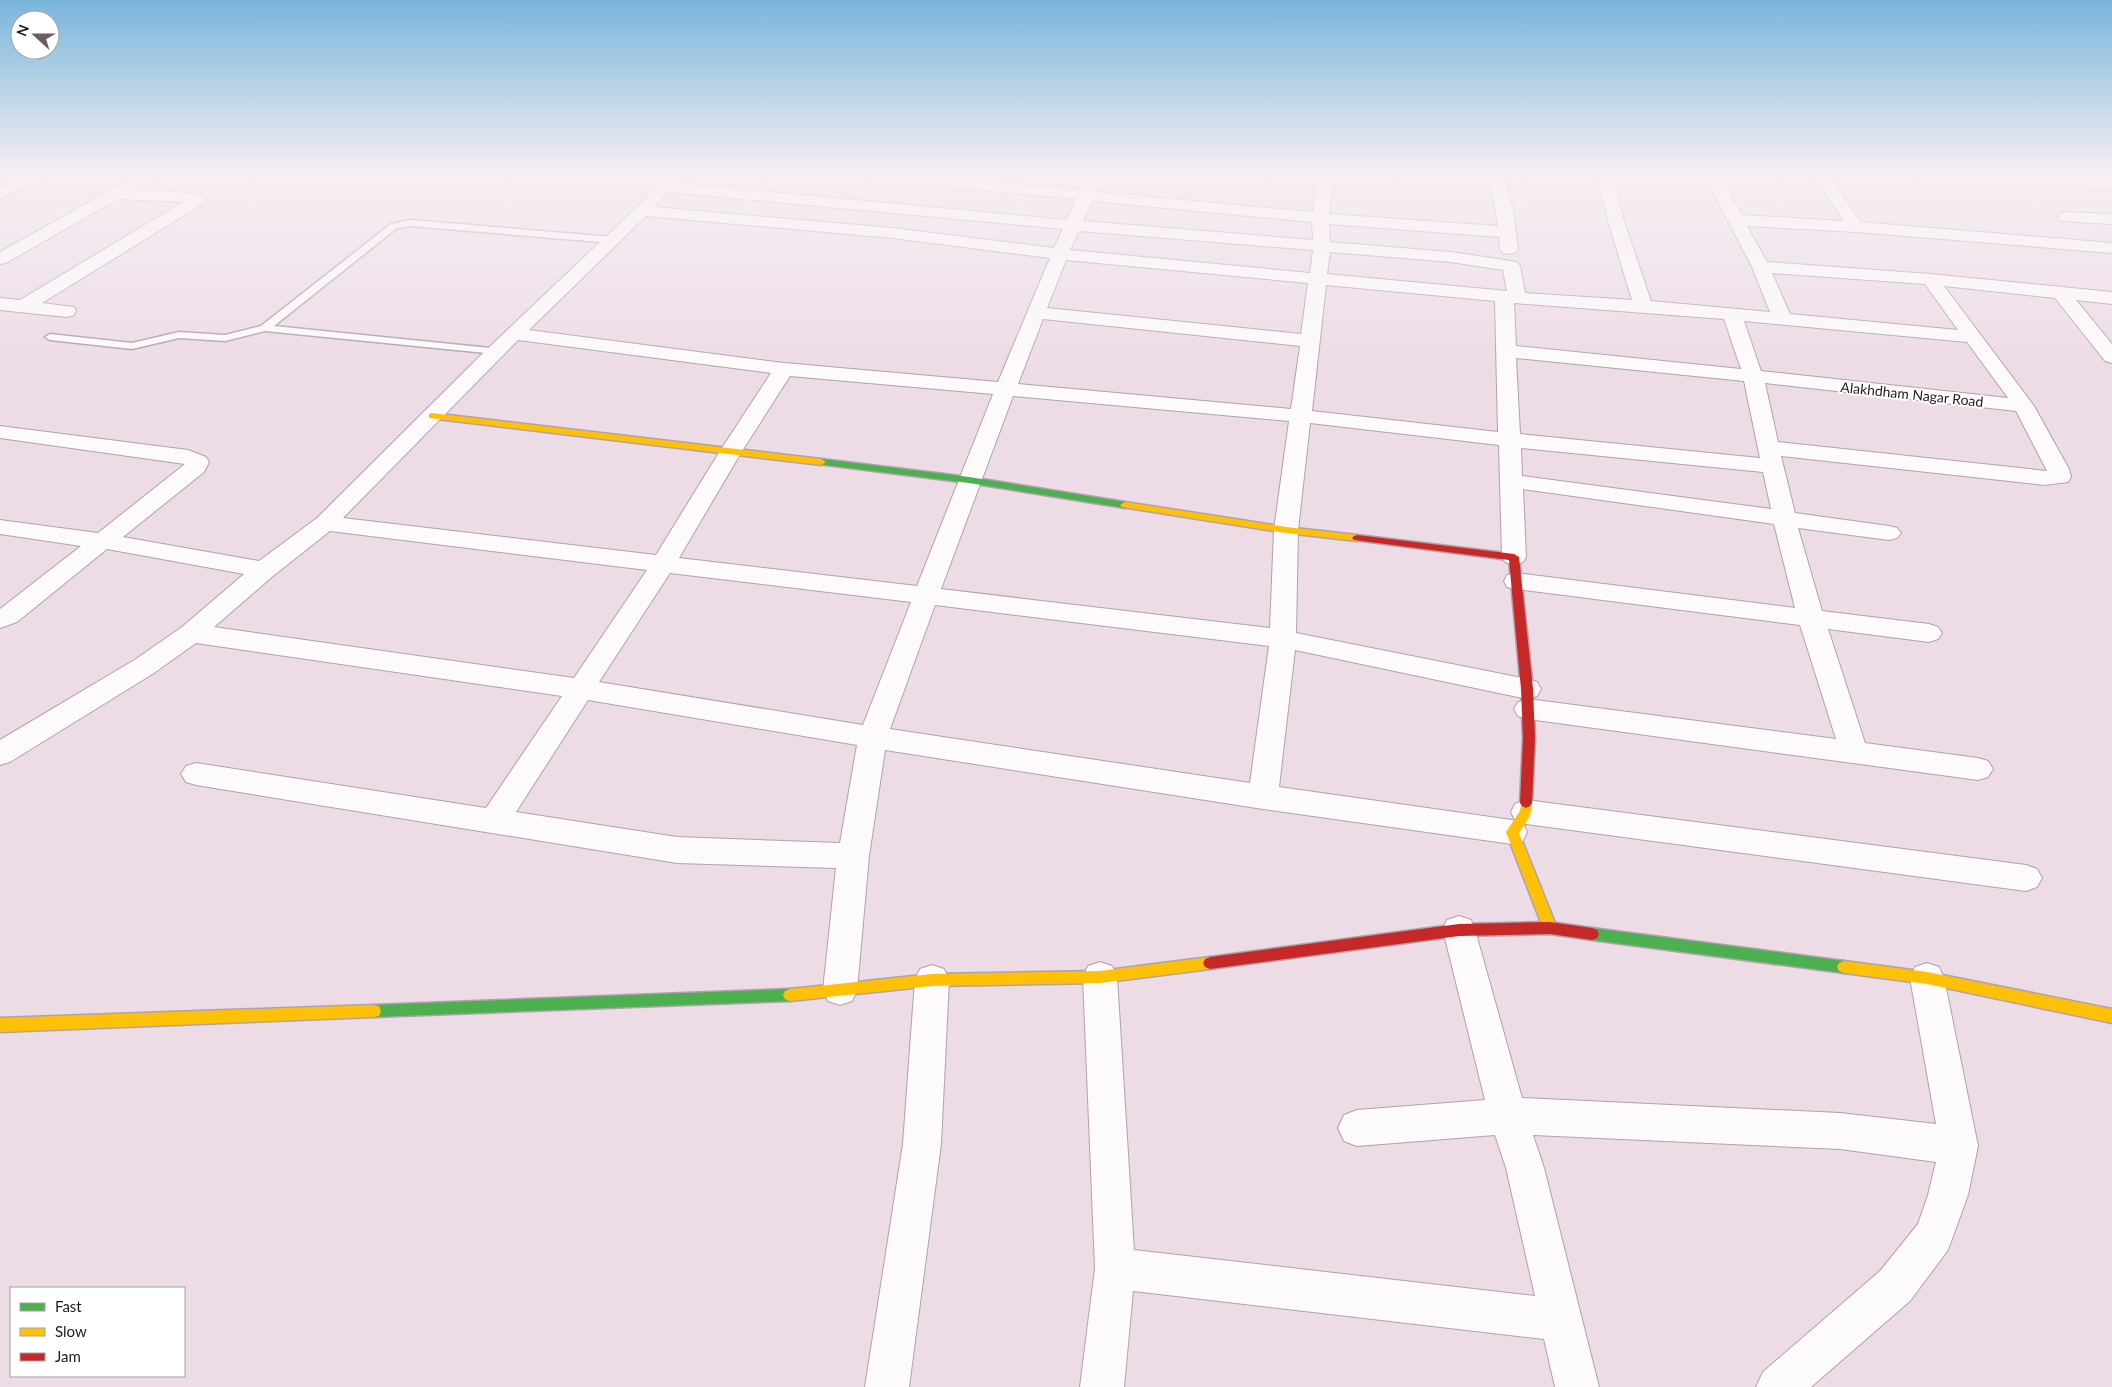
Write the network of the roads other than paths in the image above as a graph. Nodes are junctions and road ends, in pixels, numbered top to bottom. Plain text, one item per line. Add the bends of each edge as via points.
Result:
1 (34, 240) edge
2 (133, 240) edge
3 (377, 240) edge
4 (609, 240) edge
5 (612, 240) joint
6 (946, 240) edge
7 (1066, 240) edge
8 (1247, 240) edge
9 (1322, 240) edge
10 (1507, 240) edge
11 (1622, 240) edge
12 (1746, 240) edge
13 (2006, 240) edge
14 (1322, 246) junction
15 (2104, 248) edge
16 (1060, 254) junction
17 (0, 259) edge
18 (1511, 266) junction
19 (1761, 267) junction
20 (1318, 279) junction
21 (1930, 279) junction
22 (2060, 292) junction
23 (1510, 297) junction
24 (2112, 298) edge
25 (0, 304) edge
26 (1643, 306) junction
27 (22, 307) junction
28 (67, 312) dead end
29 (1037, 313) junction
30 (1732, 314) junction
31 (1782, 318) junction
32 (265, 328) junction
33 (514, 334) junction
34 (1973, 337) junction
35 (50, 338) dead end
36 (1311, 341) junction
37 (496, 351) junction
38 (1506, 351) junction
39 (2112, 357) edge
40 (784, 369) junction
41 (1753, 376) junction
42 (1006, 390) junction
43 (2024, 406) junction
44 (432, 416) junction
45 (1302, 416) junction
46 (0, 432) edge
47 (1510, 440) junction
48 (731, 451) junction
49 (1771, 457) junction
50 (969, 480) junction
51 (1511, 481) junction
52 (1784, 518) junction
53 (325, 523) junction
54 (0, 527) edge
55 (1286, 530) junction
56 (1889, 532) dead end
57 (103, 541) junction
58 (663, 564) junction
59 (1515, 569) junction
60 (264, 570) junction
61 (925, 595) junction
62 (1811, 618) junction
63 (0, 619) edge
64 (191, 633) junction
65 (1929, 633) dead end
66 (1284, 639) junction
67 (579, 689) junction
68 (1527, 699) junction
69 (873, 737) junction
70 (1854, 752) junction
71 (0, 754) edge
72 (1978, 769) dead end
73 (196, 774) dead end
74 (1263, 797) junction
75 (494, 821) junction
76 (1519, 822) junction
77 (853, 856) junction
78 (2026, 878) dead end
79 (1550, 928) junction
80 (1459, 930) junction
81 (1100, 978) junction
82 (1927, 978) junction
83 (932, 980) junction
84 (840, 990) junction
85 (2112, 1016) edge
86 (0, 1026) edge
87 (1508, 1116) junction
88 (1357, 1128) dead end
89 (1959, 1146) junction
90 (1115, 1268) junction
91 (1561, 1320) junction
92 (887, 1387) edge
93 (1102, 1387) edge
94 (1577, 1387) edge
95 (1778, 1387) edge

1 - 17 street
2 - 27 street
3 - 32 lane
4 - 5 lane
5 - 33 street
6 - 16 street
7 - 16 street
8 - 14 street
9 - 14 street
10 - 18 street
11 - 26 street
12 - 19 street
13 - 15 street
14 - 18 street via 1451,257
14 - 20 street
16 - 20 street
16 - 29 street
18 - 23 street
19 - 21 street
19 - 31 street
20 - 23 street
20 - 36 street
21 - 22 street
21 - 34 street, Alakhdham Nagar Road
22 - 24 street
22 - 39 street
23 - 26 street
23 - 38 street
25 - 27 street
26 - 30 street
27 - 28 street
29 - 36 street
29 - 42 street
30 - 31 street
30 - 41 street
31 - 34 street
32 - 35 lane via 225,338 178,335 132,346
32 - 37 lane
33 - 37 street
33 - 40 street
34 - 43 street, Alakhdham Nagar Road
36 - 45 street
37 - 44 street
38 - 41 street, Alakhdham Nagar Road
38 - 47 street
40 - 42 street
40 - 48 street
41 - 43 street, Alakhdham Nagar Road
41 - 49 street
42 - 45 street
42 - 50 street
43 - 49 street via 2060,477
44 - 48 street
44 - 53 street
45 - 47 street
45 - 55 street
46 - 57 street via 188,457 198,462 196,467
47 - 49 street
47 - 51 street
48 - 50 street
48 - 58 street
49 - 52 street
50 - 55 street
50 - 61 street
51 - 52 street
51 - 59 street
52 - 56 street
52 - 62 street
53 - 58 street
53 - 60 street
54 - 57 street
55 - 59 street
55 - 66 street
57 - 60 street
57 - 63 street
58 - 61 street
58 - 67 street
59 - 62 street
59 - 68 street
60 - 64 street
61 - 66 street
61 - 69 street
62 - 65 street
62 - 70 street
64 - 67 street
64 - 71 street via 144,666
66 - 68 street
66 - 74 street
67 - 69 street
67 - 75 street
68 - 70 street
68 - 76 street
69 - 74 street
69 - 77 street
70 - 72 street
73 - 75 street
74 - 76 street
75 - 77 street via 677,850
76 - 78 street
76 - 79 street
77 - 84 street
79 - 80 street
79 - 82 street
80 - 81 street
80 - 87 street
81 - 83 street
81 - 90 street
82 - 85 street
82 - 89 street
83 - 84 street
83 - 92 street via 922,1144
84 - 86 street via 806,994
87 - 88 street
87 - 89 street via 1840,1131
87 - 91 street via 1525,1168
89 - 95 street via 1948,1195 1934,1236 1895,1286
90 - 91 street
90 - 93 street
91 - 94 street

